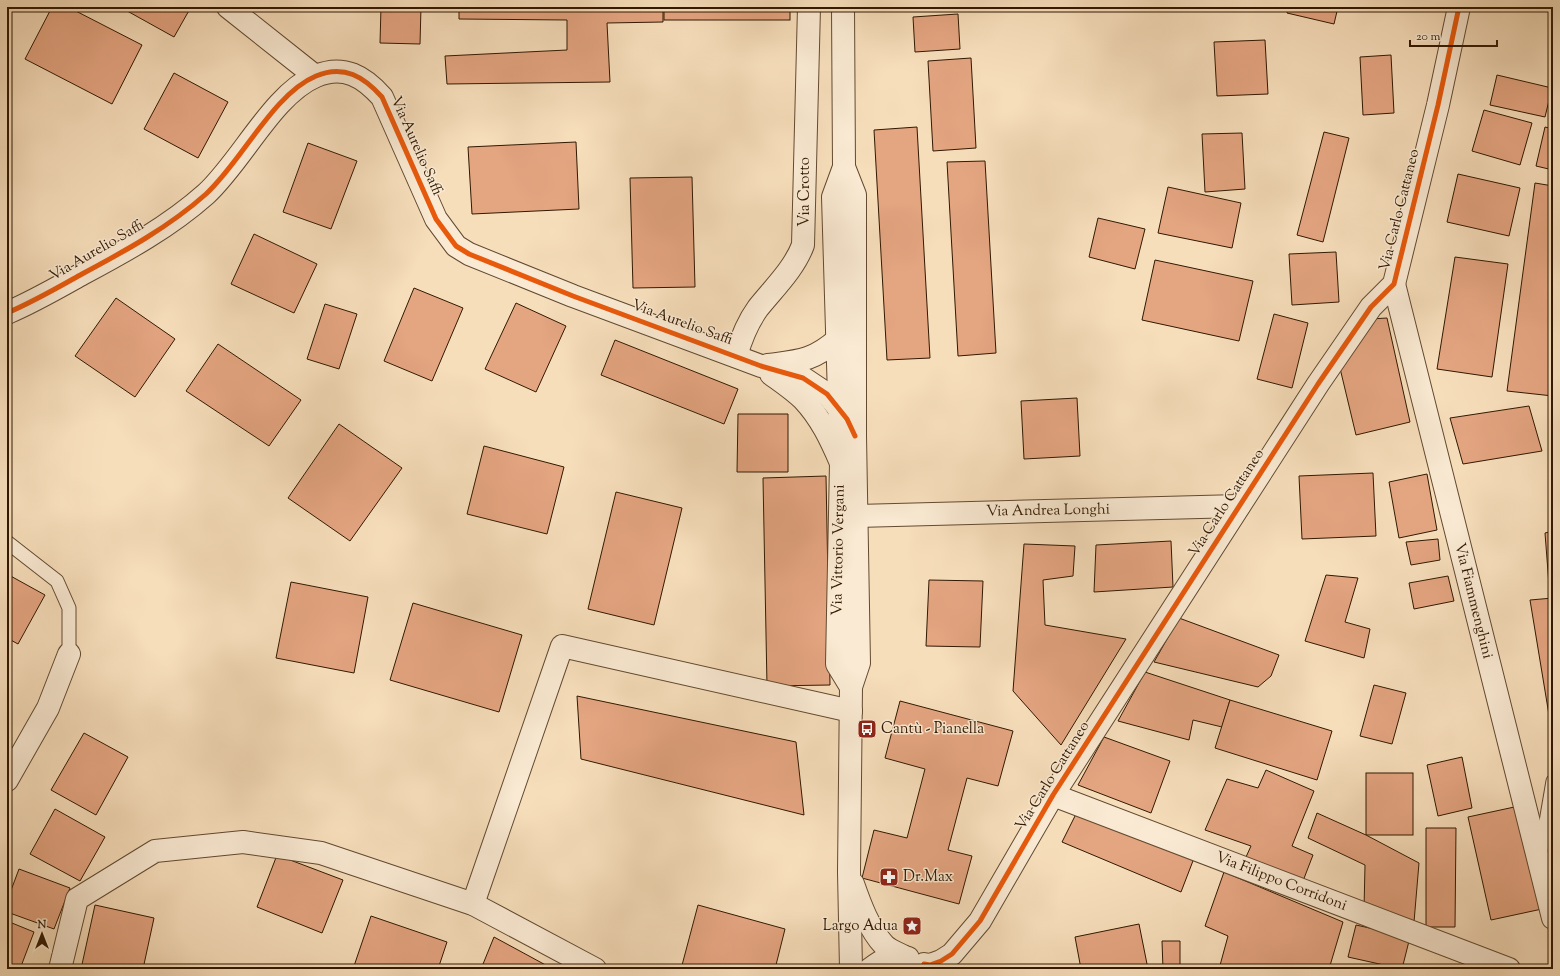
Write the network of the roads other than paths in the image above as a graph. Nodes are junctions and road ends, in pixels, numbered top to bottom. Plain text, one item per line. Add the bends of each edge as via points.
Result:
1 (228, 7) edge
2 (809, 7) edge
3 (843, 7) edge
4 (1459, 7) edge
5 (315, 76) junction
6 (844, 167) junction
7 (1394, 284) junction
8 (7, 313) edge
9 (838, 339) junction
10 (736, 356) junction
11 (761, 366) junction
12 (840, 409) junction
13 (855, 436) junction
14 (841, 463) junction
15 (1239, 506) junction
16 (857, 516) junction
17 (7, 542) edge
18 (69, 654) joint
19 (850, 687) junction
20 (850, 711) junction
21 (7, 780) edge
22 (1553, 781) edge
23 (1053, 795) junction
24 (1547, 867) edge
25 (849, 872) junction
26 (473, 904) junction
27 (1553, 918) edge
28 (903, 956) junction
29 (926, 967) edge
30 (60, 969) edge
31 (595, 969) edge
32 (851, 969) edge
33 (870, 969) edge
34 (1509, 969) edge

1 - 5 street
2 - 10 street, Via Crotto via 803,245 798,258 748,324
3 - 6 street, Via Vittorio Vergani
4 - 7 street, Via Carlo Cattaneo
5 - 8 street, Via Aurelio Saffi via 299,86 281,103 234,163 206,193 165,226 114,257
5 - 10 street, Via Aurelio Saffi via 328,71 356,75 370,83 382,97 436,219 456,246 469,254 573,296
6 - 9 street, Via Vittorio Vergani via 833,197
6 - 13 street, Via Vittorio Vergani via 855,195
7 - 15 street, Via Carlo Cattaneo via 1371,307 1352,332
7 - 24 street, Via Fiammenghini via 1511,754
9 - 11 street, Via Aurelio Saffi via 807,360
9 - 12 street, Via Vittorio Vergani
10 - 11 street, Via Aurelio Saffi
11 - 12 street, Via Aurelio Saffi via 803,378 827,394
11 - 14 street, Via Aurelio Saffi via 811,408 828,432
12 - 13 street, Via Vittorio Vergani via 848,419
12 - 14 street, Via Vittorio Vergani
13 - 16 street, Via Vittorio Vergani
14 - 19 street, Via Vittorio Vergani via 837,664
15 - 16 street, Via Andrea Longhi
15 - 23 street, Via Carlo Cattaneo
16 - 19 street, Via Vittorio Vergani via 859,663
17 - 18 lane via 57,581 69,608
18 - 21 street via 48,708
19 - 20 street, Via Vittorio Vergani
20 - 25 street, Via Vittorio Vergani
20 - 26 street via 562,646
22 - 24 lane
23 - 29 street, Via Carlo Cattaneo via 980,921 952,954
23 - 34 street, Via Filippo Corridoni
24 - 27 street, Via Fiammenghini
25 - 28 street, Via Vittorio Vergani via 861,906 878,936 885,946
25 - 32 street, Via Vittorio Vergani
26 - 30 street via 320,853 243,842 155,851 77,899
26 - 31 street
28 - 29 street
28 - 33 street via 883,959

